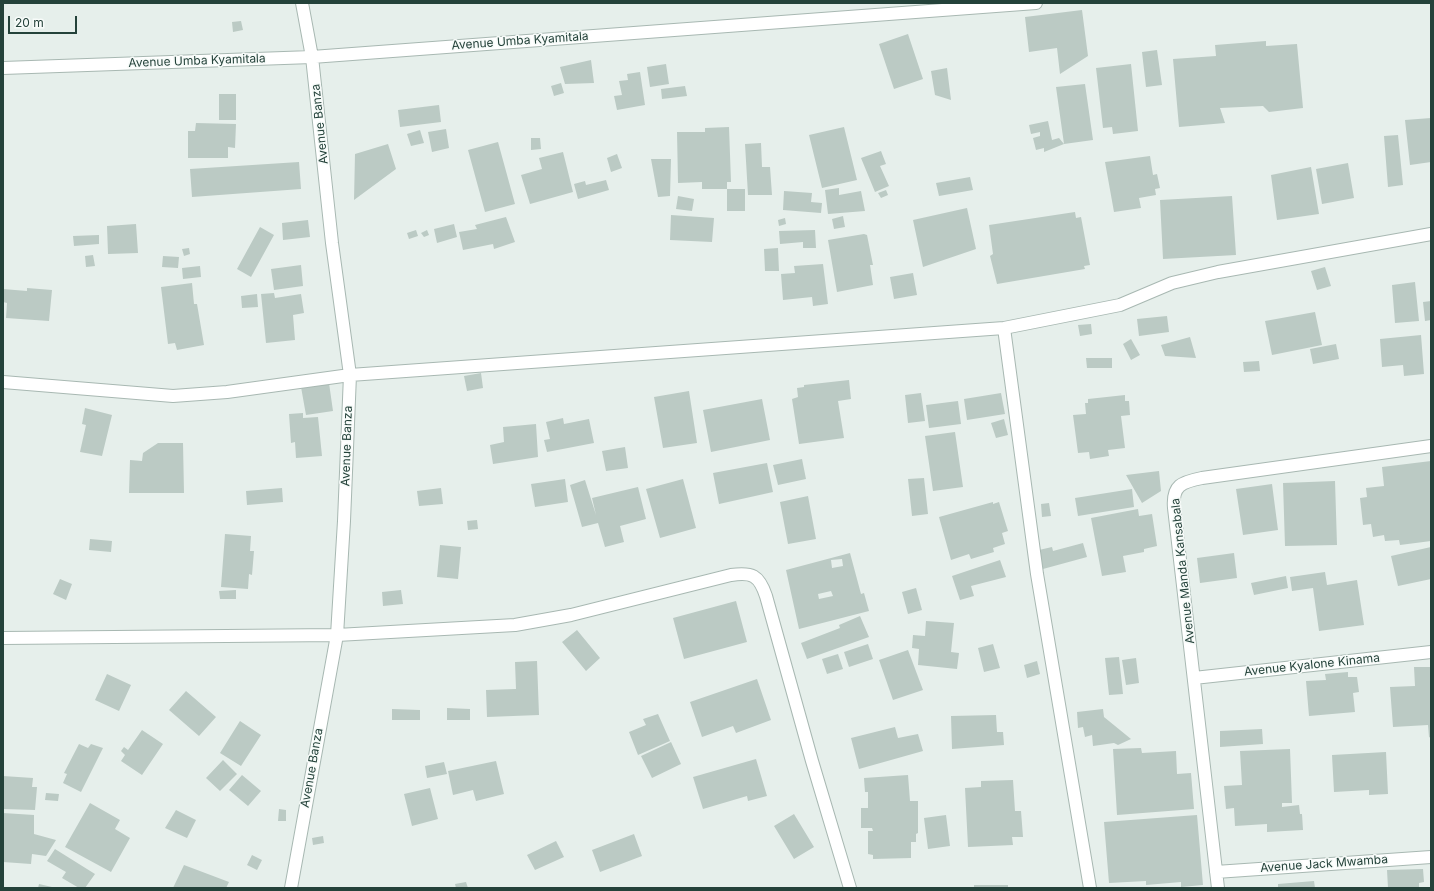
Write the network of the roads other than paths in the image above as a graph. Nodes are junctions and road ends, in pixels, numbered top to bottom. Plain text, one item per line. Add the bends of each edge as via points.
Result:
1 (302, 3) edge
2 (1036, 3) edge
3 (312, 57) junction
4 (3, 68) edge
5 (1431, 234) edge
6 (1004, 328) junction
7 (350, 375) junction
8 (3, 382) edge
9 (1431, 446) edge
10 (336, 634) junction
11 (3, 638) edge
12 (1431, 652) edge
13 (1194, 678) junction
14 (1431, 857) edge
15 (1216, 872) junction
16 (291, 888) edge
17 (850, 888) edge
18 (1090, 888) edge
19 (1218, 888) edge

1 - 3 street, Avenue Banza
2 - 3 street, Avenue Umba Kyamitala
3 - 4 street, Avenue Umba Kyamitala
3 - 7 street, Avenue Banza via 332,243
5 - 6 street via 1218,272 1172,283 1120,305
6 - 7 street
6 - 18 street via 1037,574
7 - 8 street via 220,393 173,396
7 - 10 street, Avenue Banza
9 - 13 street, Avenue Manda Kansabala via 1202,478 1177,487 1173,497
10 - 11 street
10 - 16 street, Avenue Banza
10 - 17 street via 515,625 571,615 731,575 744,573 754,576 762,584 766,596
12 - 13 street, Avenue Kyalone Kinama
13 - 15 street, Avenue Manda Kansabala
14 - 15 street, Avenue Jack Mwamba
15 - 19 street, Avenue Manda Kansabala

